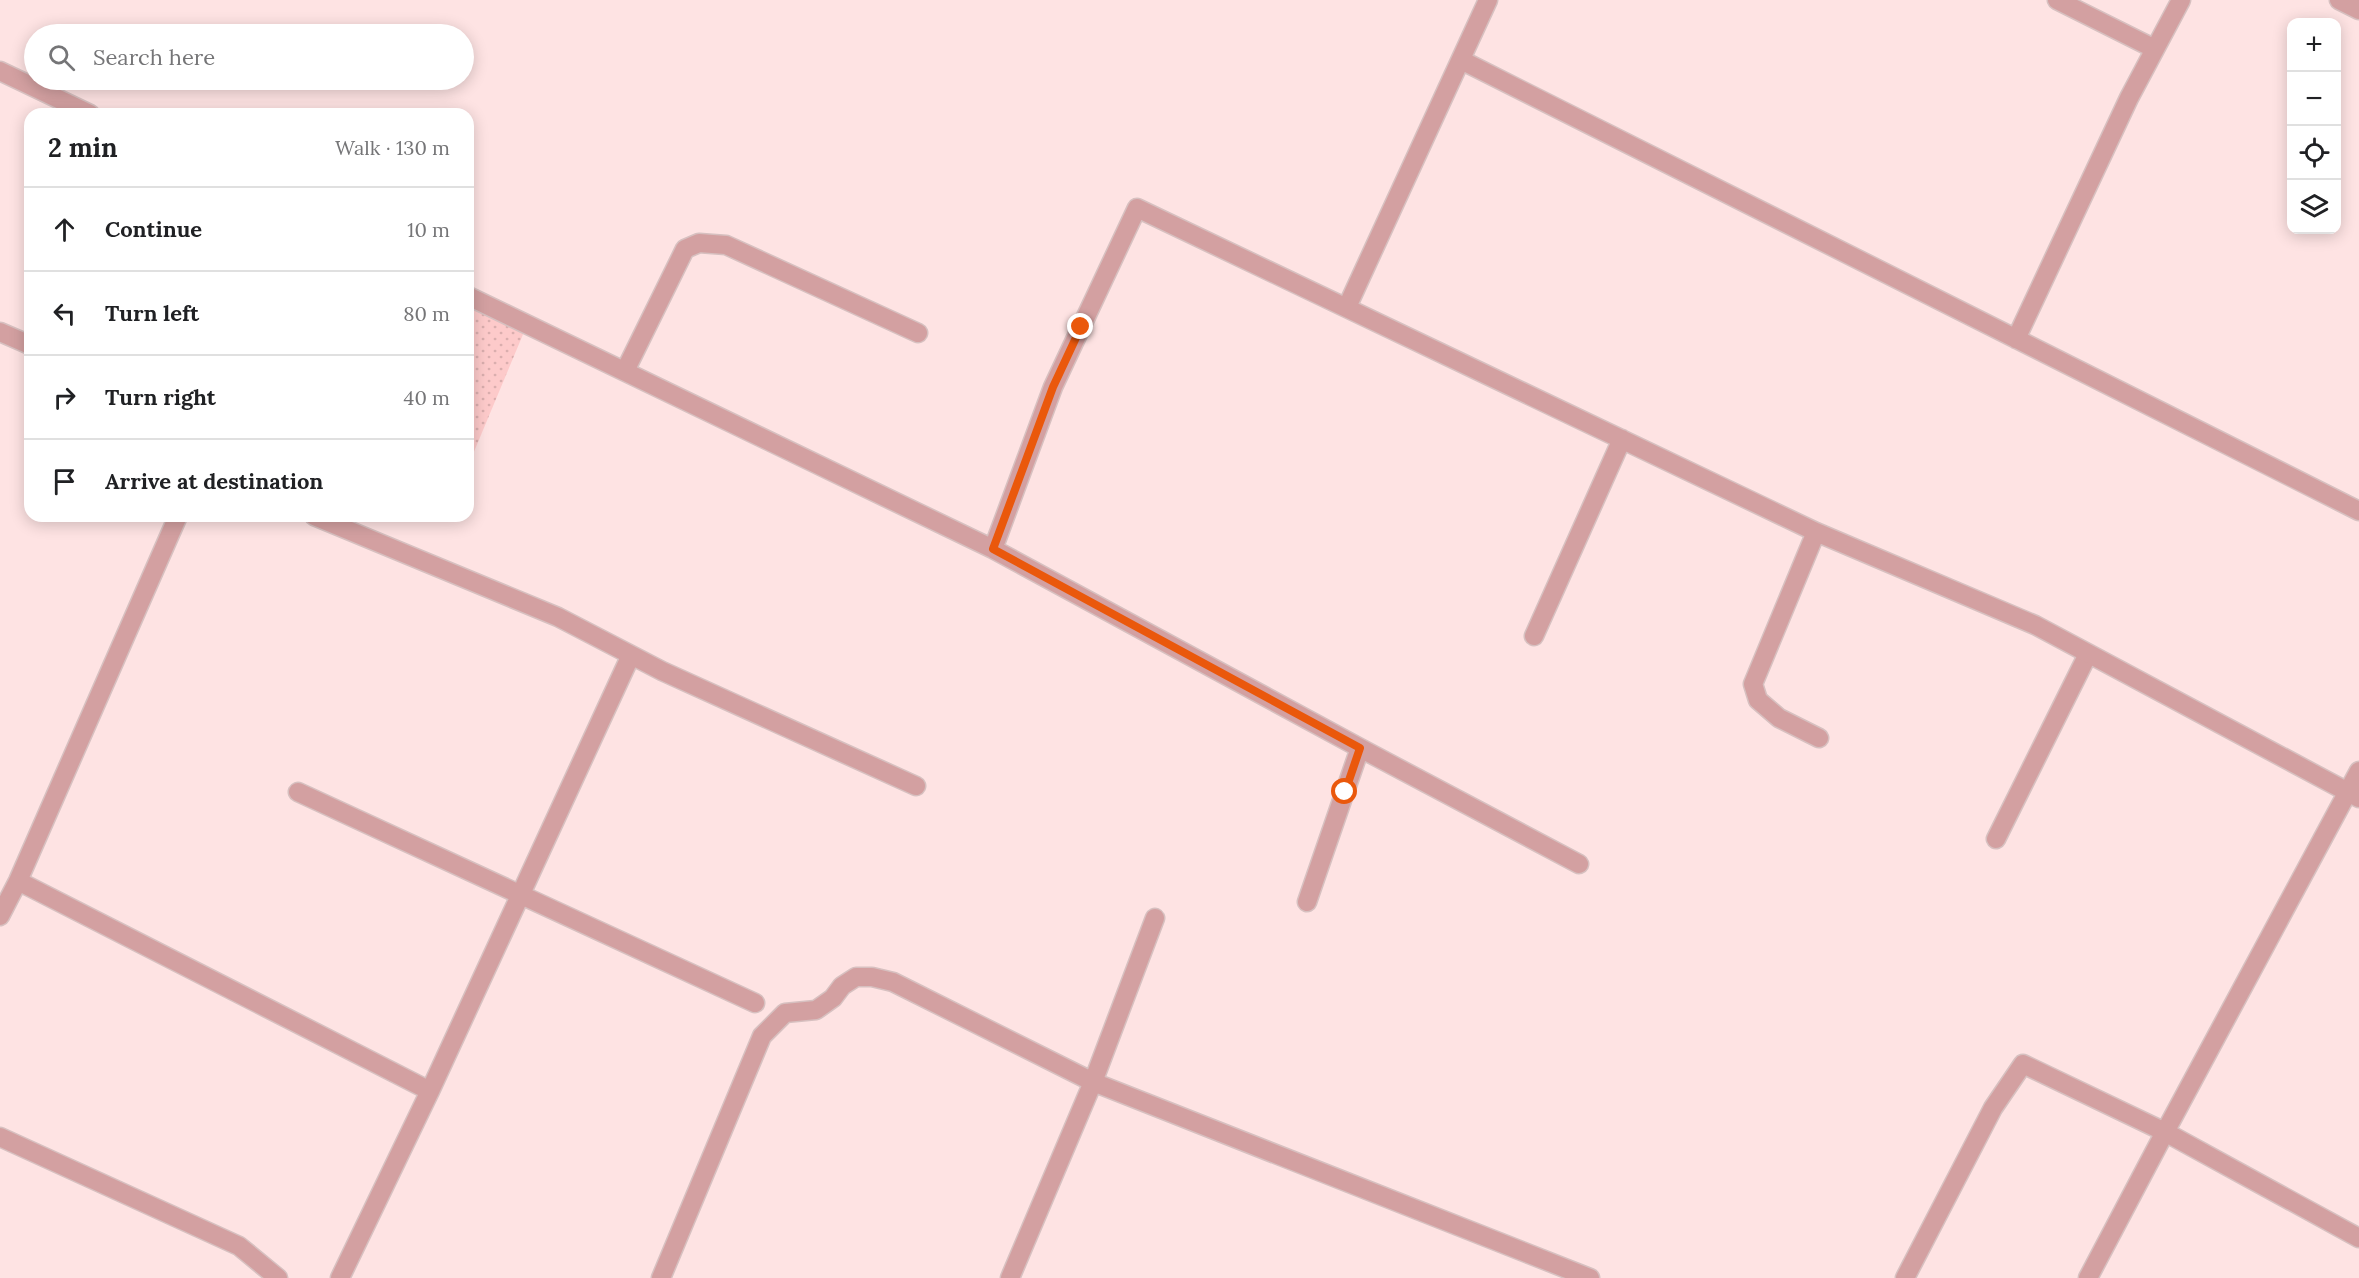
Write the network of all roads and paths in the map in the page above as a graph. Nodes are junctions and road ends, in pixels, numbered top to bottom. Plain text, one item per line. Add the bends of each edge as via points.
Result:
1 (1488, 0) edge
2 (2057, 0) edge
3 (2181, 0) edge
4 (2339, 0) edge
5 (2359, 10) edge
6 (2155, 49) junction
7 (1461, 60) junction
8 (0, 71) edge
9 (24, 82) edge
10 (40, 90) edge
11 (77, 108) edge
12 (474, 299) edge
13 (1347, 308) junction
14 (0, 332) edge
15 (918, 333) dead end
16 (2016, 339) junction
17 (24, 342) edge
18 (625, 371) junction
19 (1622, 439) junction
20 (2359, 511) edge
21 (175, 522) edge
22 (328, 522) edge
23 (1816, 532) junction
24 (993, 549) junction
25 (1534, 636) dead end
26 (2088, 654) junction
27 (631, 655) junction
28 (1819, 738) dead end
29 (1360, 748) junction
30 (2359, 771) edge
31 (915, 786) dead end
32 (298, 792) dead end
33 (2354, 794) edge
34 (1996, 839) dead end
35 (1580, 864) dead end
36 (18, 881) junction
37 (520, 896) junction
38 (1307, 902) dead end
39 (0, 916) edge
40 (1155, 918) dead end
41 (755, 1003) dead end
42 (1093, 1082) junction
43 (430, 1091) junction
44 (2165, 1132) junction
45 (0, 1137) edge
46 (2359, 1238) edge
47 (278, 1278) edge
48 (340, 1278) edge
49 (661, 1278) edge
50 (1010, 1278) edge
51 (1590, 1278) edge
52 (1905, 1278) edge
53 (2088, 1278) edge

1 - 7 street
2 - 6 street
3 - 6 street
4 - 5 street
6 - 16 street
7 - 13 street
7 - 16 street
8 - 9 street
10 - 11 street
12 - 18 street
13 - 19 street
13 - 24 street via 1137,208 1053,387
14 - 17 street
15 - 18 street via 726,246 699,243 685,249
16 - 20 street
18 - 24 street
19 - 23 street
19 - 25 street
21 - 36 street
22 - 27 street via 558,617
23 - 26 street via 2035,626
23 - 28 street via 1753,684 1758,700 1779,718
24 - 29 street
26 - 33 street
26 - 34 street
27 - 31 street
27 - 37 street
29 - 35 street
29 - 38 street
30 - 33 street
32 - 37 street
33 - 44 street
36 - 39 street
36 - 43 street
37 - 41 street
37 - 43 street
40 - 42 street
42 - 49 street via 893,982 856,977 816,1010 785,1013 762,1036
42 - 50 street
42 - 51 street
43 - 48 street
44 - 46 street
44 - 52 street via 2023,1064 1993,1108
44 - 53 street
45 - 47 street via 239,1246

